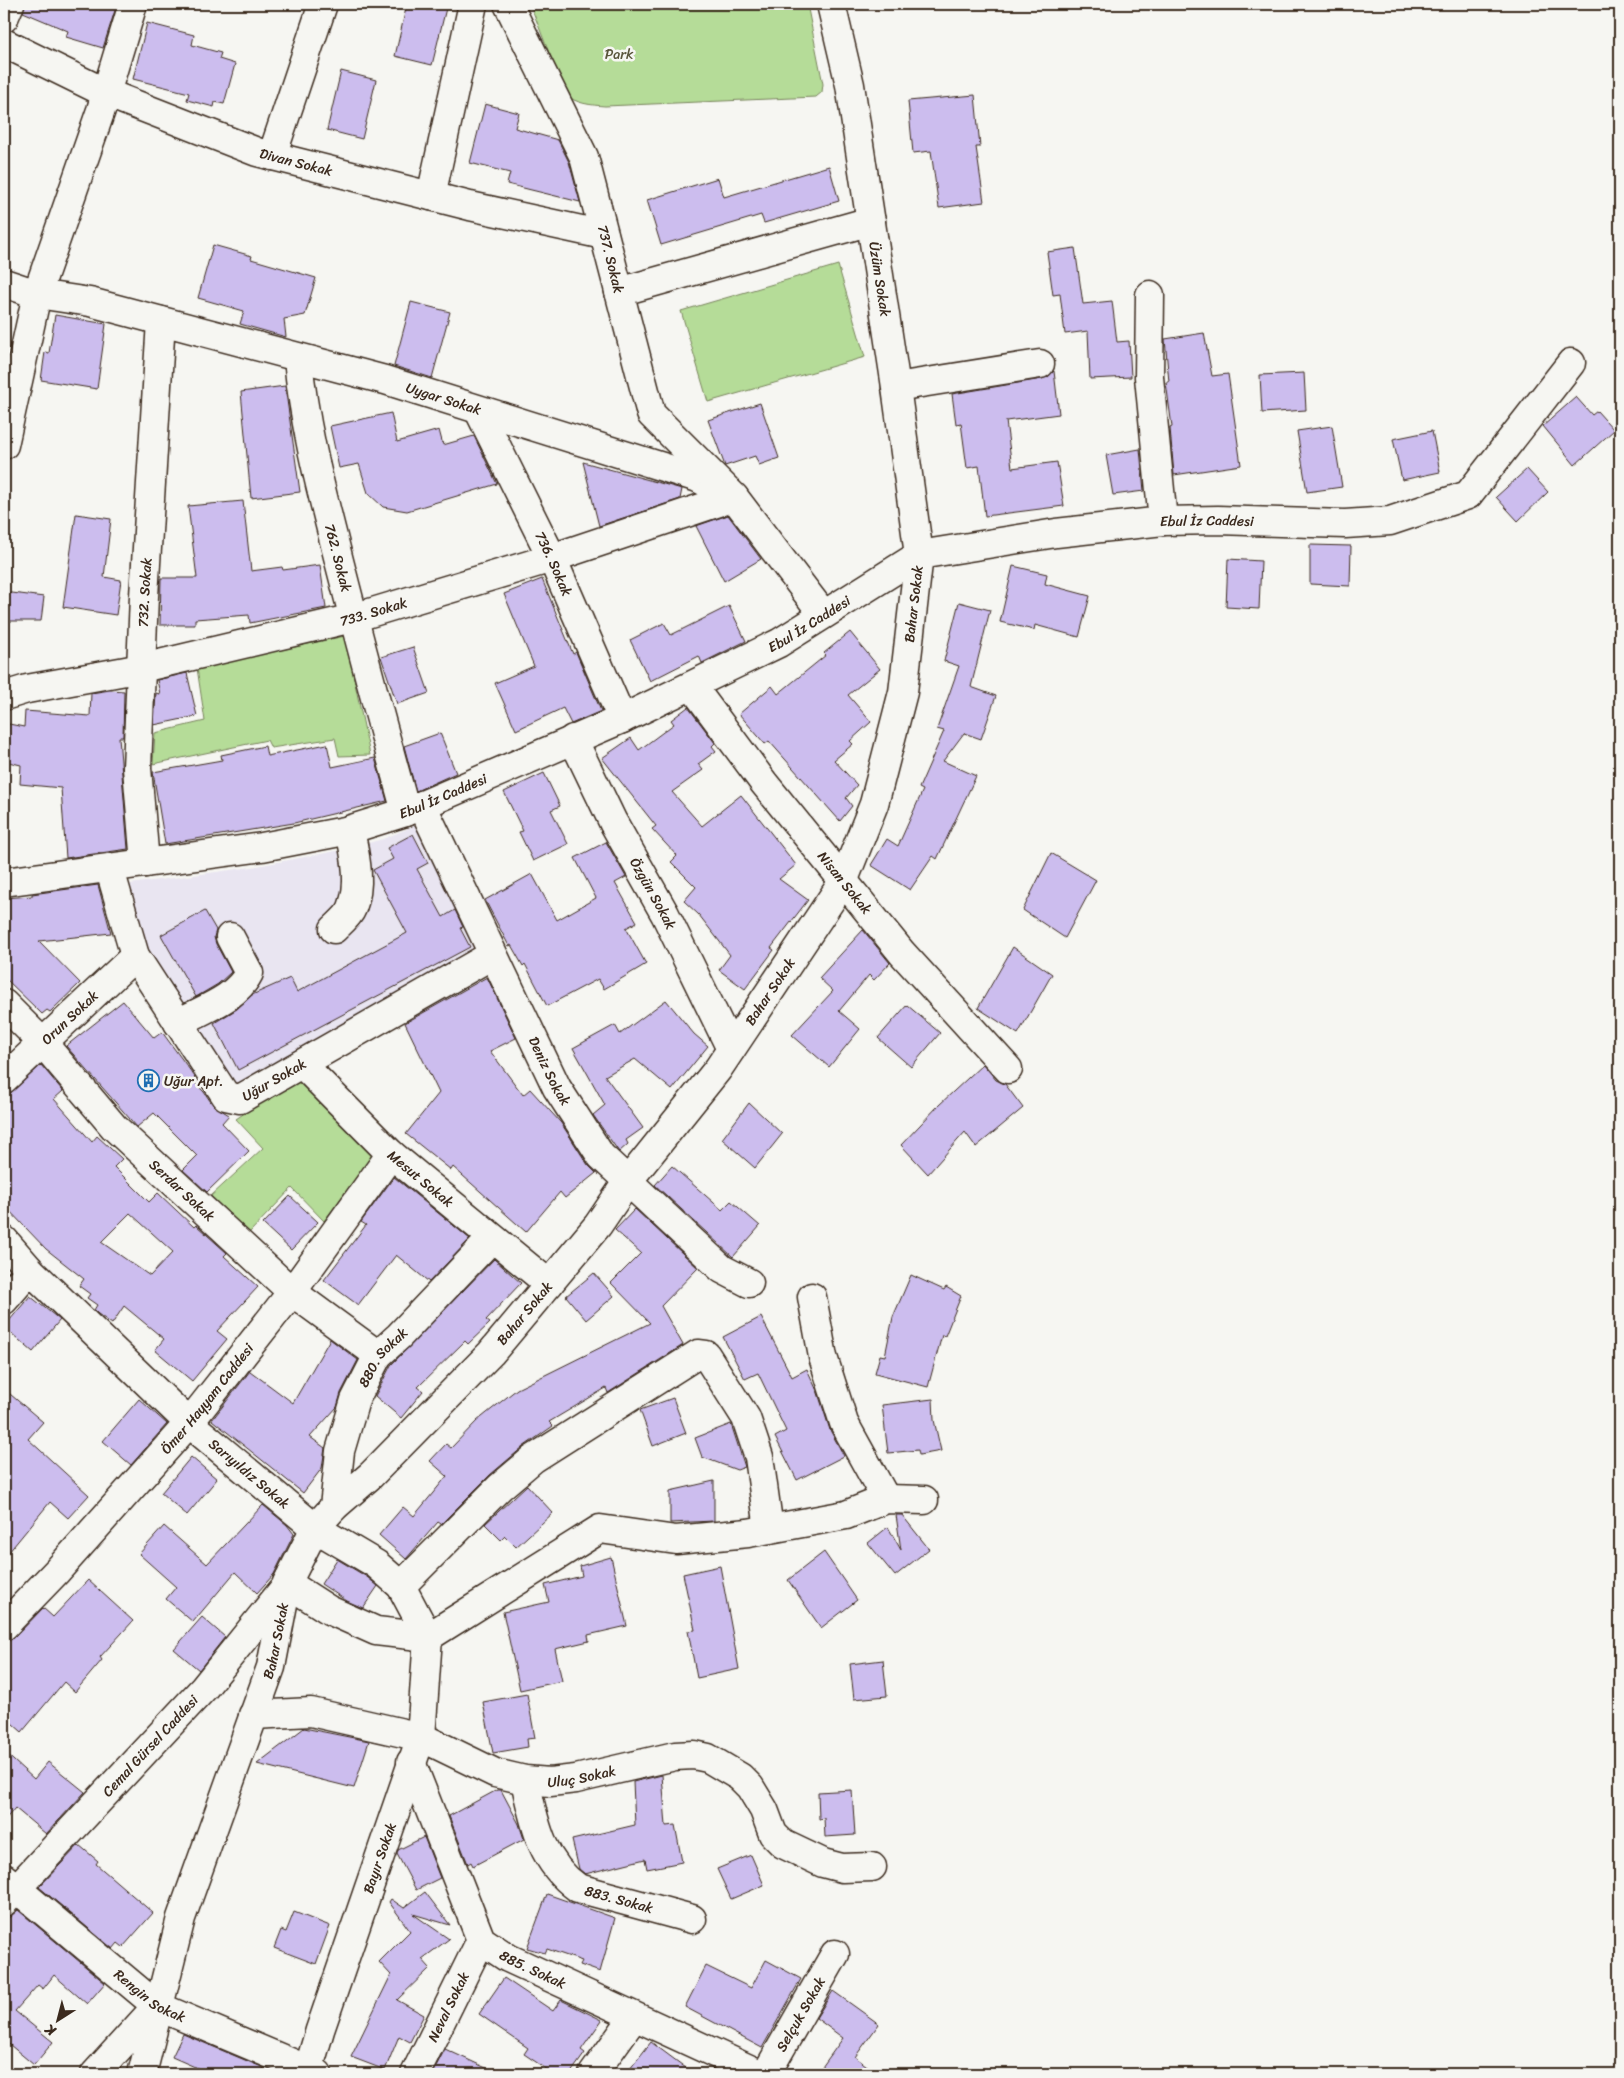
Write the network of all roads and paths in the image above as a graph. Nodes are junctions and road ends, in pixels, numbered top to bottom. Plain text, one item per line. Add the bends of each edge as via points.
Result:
1 (10, 4) edge
2 (133, 4) edge
3 (323, 4) edge
4 (473, 4) edge
5 (506, 4) edge
6 (831, 4) edge
7 (4, 18) edge
8 (4, 43) edge
9 (106, 93) junction
10 (272, 156) junction
11 (430, 196) junction
12 (871, 220) junction
13 (604, 235) junction
14 (4, 283) edge
15 (619, 292) junction
16 (37, 294) junction
17 (1150, 295) dead end
18 (162, 321) junction
19 (298, 358) junction
20 (1571, 363) dead end
21 (1040, 364) dead end
22 (896, 387) junction
23 (479, 410) junction
24 (4, 445) edge
25 (734, 497) junction
26 (1163, 521) junction
27 (919, 555) junction
28 (552, 558) junction
29 (823, 614) junction
30 (353, 618) junction
31 (142, 668) junction
32 (692, 686) junction
33 (4, 696) edge
34 (622, 719) junction
35 (573, 739) junction
36 (414, 809) junction
37 (350, 830) junction
38 (145, 863) junction
39 (110, 870) junction
40 (4, 882) edge
41 (844, 882) junction
42 (334, 929) dead end
43 (230, 937) dead end
44 (492, 955) junction
45 (135, 956) junction
46 (4, 1004) edge
47 (178, 1022) junction
48 (42, 1042) junction
49 (731, 1048) junction
50 (302, 1064) junction
51 (1008, 1069) dead end
52 (4, 1079) edge
53 (391, 1154) junction
54 (628, 1181) junction
55 (492, 1238) junction
56 (4, 1240) edge
57 (30, 1270) junction
58 (749, 1283) dead end
59 (549, 1284) junction
60 (292, 1292) junction
61 (812, 1297) dead end
62 (4, 1300) edge
63 (378, 1355) junction
64 (189, 1423) junction
65 (886, 1499) junction
66 (924, 1500) dead end
67 (334, 1507) junction
68 (315, 1528) junction
69 (769, 1529) junction
70 (287, 1583) junction
71 (401, 1586) junction
72 (4, 1626) edge
73 (428, 1637) junction
74 (254, 1716) junction
75 (421, 1737) junction
76 (411, 1762) junction
77 (525, 1780) junction
78 (872, 1867) dead end
79 (8, 1889) edge
80 (692, 1919) dead end
81 (481, 1940) junction
82 (835, 1954) dead end
83 (157, 2006) junction
84 (634, 2017) junction
85 (312, 2073) edge
86 (95, 2074) edge
87 (142, 2074) edge
88 (415, 2074) edge
89 (593, 2074) edge
90 (760, 2074) edge
91 (766, 2074) edge

1 - 7 street
2 - 9 street
3 - 10 street
4 - 11 street
5 - 13 street, 737. Sokak via 584,157
6 - 12 street, Üzüm Sokak via 850,85
8 - 9 street, Divan Sokak
9 - 10 street, Divan Sokak
9 - 16 street
10 - 11 street, Divan Sokak
11 - 13 street, Divan Sokak
12 - 15 street
12 - 22 street, Üzüm Sokak
13 - 15 street, 737. Sokak
14 - 16 street, Uygar Sokak
15 - 25 street, 737. Sokak via 651,414
16 - 18 street, Uygar Sokak via 90,302
16 - 24 street
17 - 26 street via 1150,377
18 - 19 street, Uygar Sokak
18 - 31 street, 732. Sokak
19 - 23 street, Uygar Sokak via 384,380
19 - 30 street, 762. Sokak via 300,387 318,474
20 - 26 street, Ebul İz Caddesi via 1468,495 1390,521 1345,524
21 - 22 street
22 - 27 street, Üzüm Sokak
23 - 25 street, Uygar Sokak via 698,478
23 - 28 street, 736. Sokak
25 - 28 street, 733. Sokak
25 - 29 street, Uygar Sokak
26 - 27 street, Ebul İz Caddesi via 1056,533
27 - 29 street, Ebul İz Caddesi
27 - 41 street, Bahar Sokak via 903,692 874,804
28 - 30 street, 733. Sokak
28 - 34 street, 736. Sokak
29 - 32 street, Ebul İz Caddesi via 779,644
30 - 31 street, 733. Sokak
30 - 36 street, 762. Sokak
31 - 33 street, 733. Sokak
31 - 38 street, 732. Sokak via 137,768
32 - 34 street, Ebul İz Caddesi
32 - 41 street, Nisan Sokak via 764,783
34 - 35 street, Ebul İz Caddesi
35 - 36 street, Ebul İz Caddesi
35 - 49 street, Özgün Sokak
36 - 37 street, Ebul İz Caddesi
36 - 44 street, Deniz Sokak
37 - 38 street, Ebul İz Caddesi via 262,847
37 - 42 street via 357,885 352,910
38 - 39 street, Ebul İz Caddesi
39 - 40 street, Ebul İz Caddesi
39 - 45 street, Uğur Sokak
41 - 49 street, Bahar Sokak
41 - 51 street, Nisan Sokak via 902,953
43 - 47 street via 249,973 246,980 225,998
44 - 50 street, Uğur Sokak
44 - 54 street, Deniz Sokak via 557,1088 601,1156
45 - 47 street, Uğur Sokak
45 - 48 street, Orun Sokak
46 - 48 street, Serdar Sokak
47 - 50 street, Uğur Sokak via 226,1096 240,1099
48 - 52 street, Orun Sokak
48 - 60 street, Serdar Sokak via 114,1127
49 - 54 street, Bahar Sokak
50 - 53 street, Mesut Sokak
53 - 55 street, Mesut Sokak
53 - 60 street, Ömer Hayyam Caddesi
54 - 58 street, Deniz Sokak via 722,1268
54 - 59 street, Bahar Sokak via 598,1225
55 - 59 street, Mesut Sokak
55 - 63 street, 880. Sokak
56 - 57 street, Sarıyıldız Sokak
57 - 62 street
57 - 64 street, Sarıyıldız Sokak
59 - 67 street, Bahar Sokak via 491,1353 371,1475
60 - 63 street, Serdar Sokak
60 - 64 street, Ömer Hayyam Caddesi
61 - 65 street via 823,1357 844,1422
63 - 67 street, 880. Sokak via 355,1400 340,1451
64 - 68 street, Sarıyıldız Sokak
64 - 72 street, Ömer Hayyam Caddesi
65 - 66 street
65 - 69 street via 846,1515
67 - 68 street, Bahar Sokak
68 - 70 street, Bahar Sokak
68 - 71 street, Sarıyıldız Sokak via 376,1564
69 - 71 street via 759,1457 746,1418 706,1355 698,1354 533,1459 500,1487
69 - 73 street via 676,1540 600,1529
70 - 73 street via 329,1610 376,1631
70 - 74 street, Bahar Sokak via 271,1667
70 - 79 street, Cemal Gürsel Caddesi via 204,1688
71 - 73 street, Sarıyıldız Sokak
73 - 75 street, Bayır Sokak
74 - 75 street, Uluç Sokak via 311,1712
74 - 83 street, Bahar Sokak via 181,1918
75 - 76 street, Bayır Sokak
75 - 77 street, Uluç Sokak via 495,1773
76 - 81 street
76 - 85 street, Bayır Sokak via 320,2030
77 - 78 street, Uluç Sokak via 576,1779 694,1754 708,1758 740,1777 750,1787 773,1834 783,1844 823,1863 842,1868
77 - 80 street, 883. Sokak via 532,1816 548,1858 566,1879 578,1888
79 - 83 street, Rengin Sokak
81 - 84 street, 885. Sokak via 508,1958
81 - 88 street, Neval Sokak
82 - 91 street, Selçuk Sokak
83 - 85 street, Rengin Sokak
83 - 86 street
83 - 87 street, Bahar Sokak
84 - 89 street
84 - 90 street, 885. Sokak

